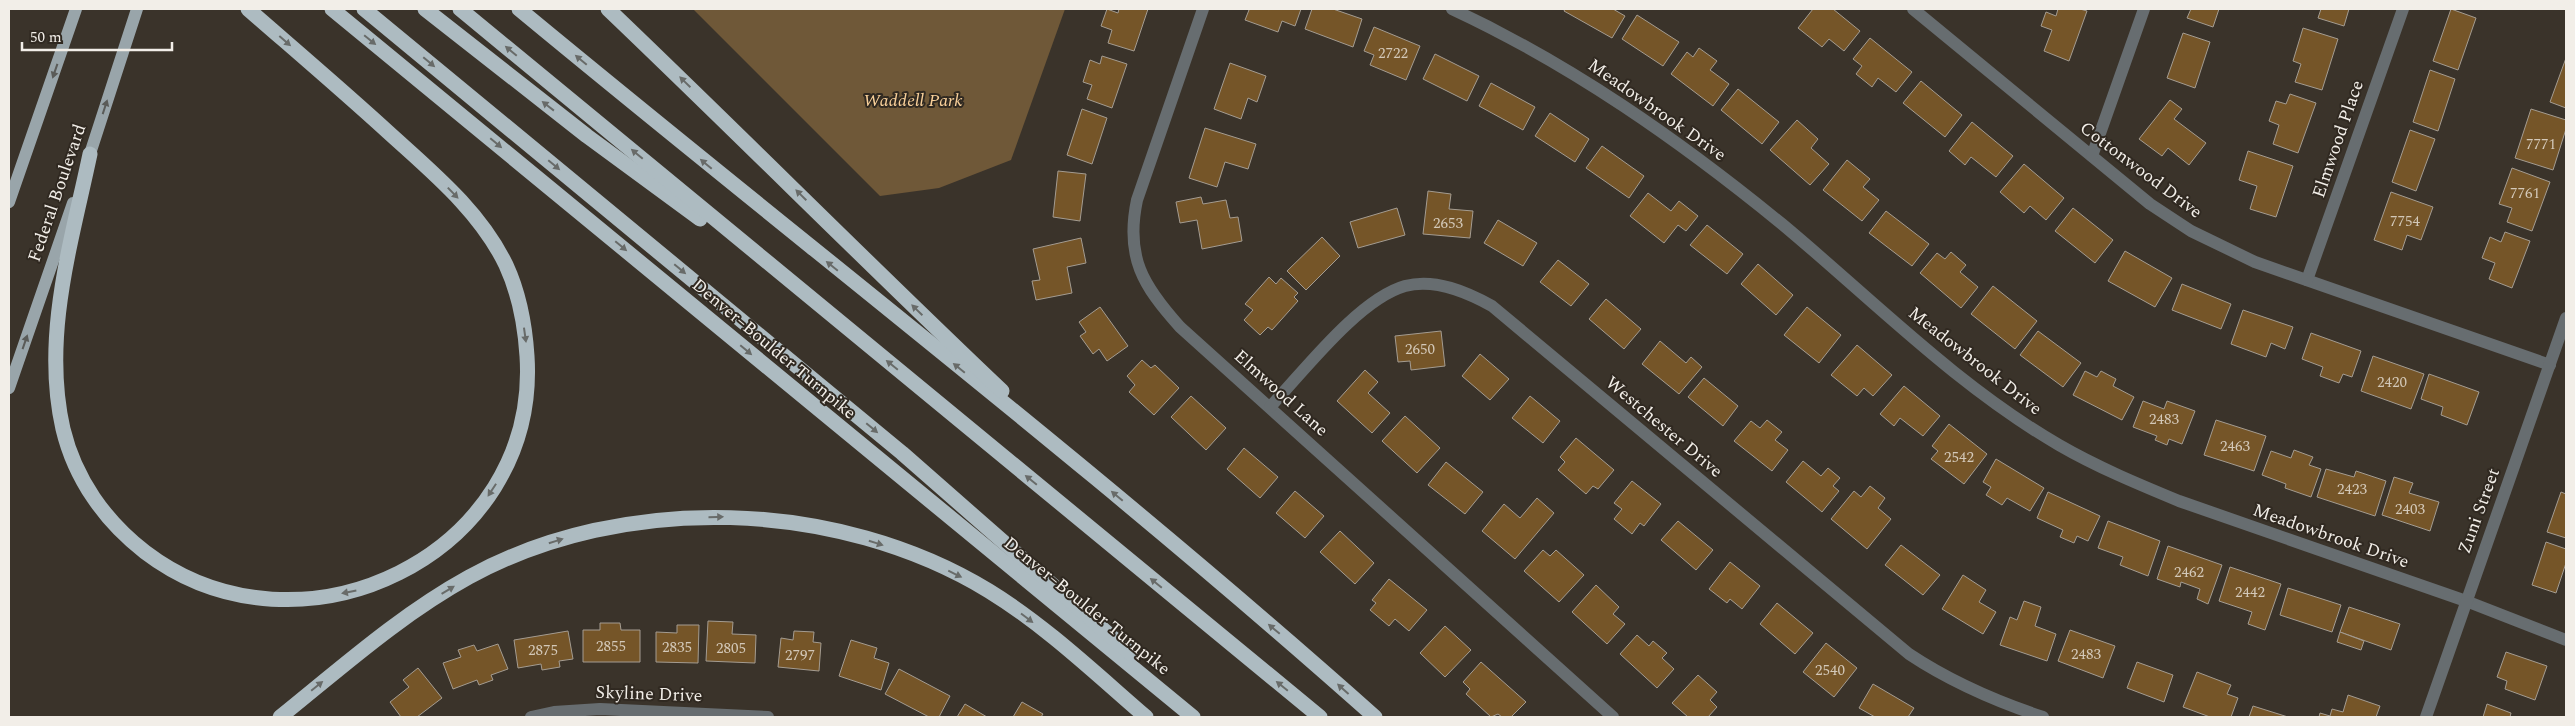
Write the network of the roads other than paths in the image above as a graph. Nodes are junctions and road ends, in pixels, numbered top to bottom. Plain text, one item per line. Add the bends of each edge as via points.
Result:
1 (76, 9) edge
2 (248, 9) edge
3 (332, 9) edge
4 (364, 9) edge
5 (425, 9) edge
6 (460, 9) edge
7 (519, 9) edge
8 (608, 9) edge
9 (1203, 9) edge
10 (1452, 9) edge
11 (1913, 9) edge
12 (2144, 9) edge
13 (2403, 9) edge
14 (136, 13) edge
15 (90, 154) junction
16 (2092, 156) junction
17 (9, 202) edge
18 (2307, 280) junction
19 (823, 308) junction
20 (2566, 318) edge
21 (2550, 365) junction
22 (9, 388) edge
23 (1270, 407) junction
24 (1079, 464) junction
25 (2466, 601) junction
26 (2566, 640) edge
27 (718, 716) edge
28 (2036, 716) edge
29 (280, 717) edge
30 (530, 717) edge
31 (768, 717) edge
32 (1146, 717) edge
33 (1193, 717) edge
34 (1200, 717) edge
35 (1320, 717) edge
36 (1375, 717) edge
37 (1613, 717) edge
38 (2426, 717) edge

1 -> 17 main road
2 -> 15 highway via 418,160 466,207 500,255 514,285 526,342 526,403 505,470 478,511 456,535 387,580 356,591 279,600 249,598 192,580 129,540 90,494 76,468 63,430 55,366 58,313
3 -> 33 highway, Denver–Boulder Turnpike
4 -> 34 highway via 895,447
19 -> 5 highway via 612,155
19 -> 6 highway
24 -> 7 highway
24 -> 8 highway
9 - 23 street, Elmwood Lane via 1137,200 1132,234 1135,255 1140,272 1157,302 1180,327
10 - 25 street, Meadowbrook Drive via 1590,82 1657,128 1782,225 1952,369 2059,445 2179,501
11 - 16 street, Cottonwood Drive
12 - 16 street
13 - 18 street, Elmwood Place
15 -> 14 main road, Federal Boulevard
22 -> 15 main road, Federal Boulevard
16 - 18 street, Cottonwood Drive via 2150,204 2191,232 2255,262
18 - 21 street, Cottonwood Drive
35 -> 19 highway
20 - 21 street, Zuni Street
21 - 25 street, Zuni Street
23 - 28 street, Westchester Drive via 1352,320 1382,296 1406,286 1428,284 1450,287 1473,296 1492,306 1908,654 1939,674
23 - 37 street, Elmwood Lane
36 -> 24 highway
25 - 26 street, Meadowbrook Drive
25 - 38 street, Zuni Street
27 - 30 street, Skyline Drive via 600,709
27 - 31 street, Skyline Drive
29 -> 32 highway via 433,599 510,557 610,527 720,517 820,528 895,549 944,568 1008,604

